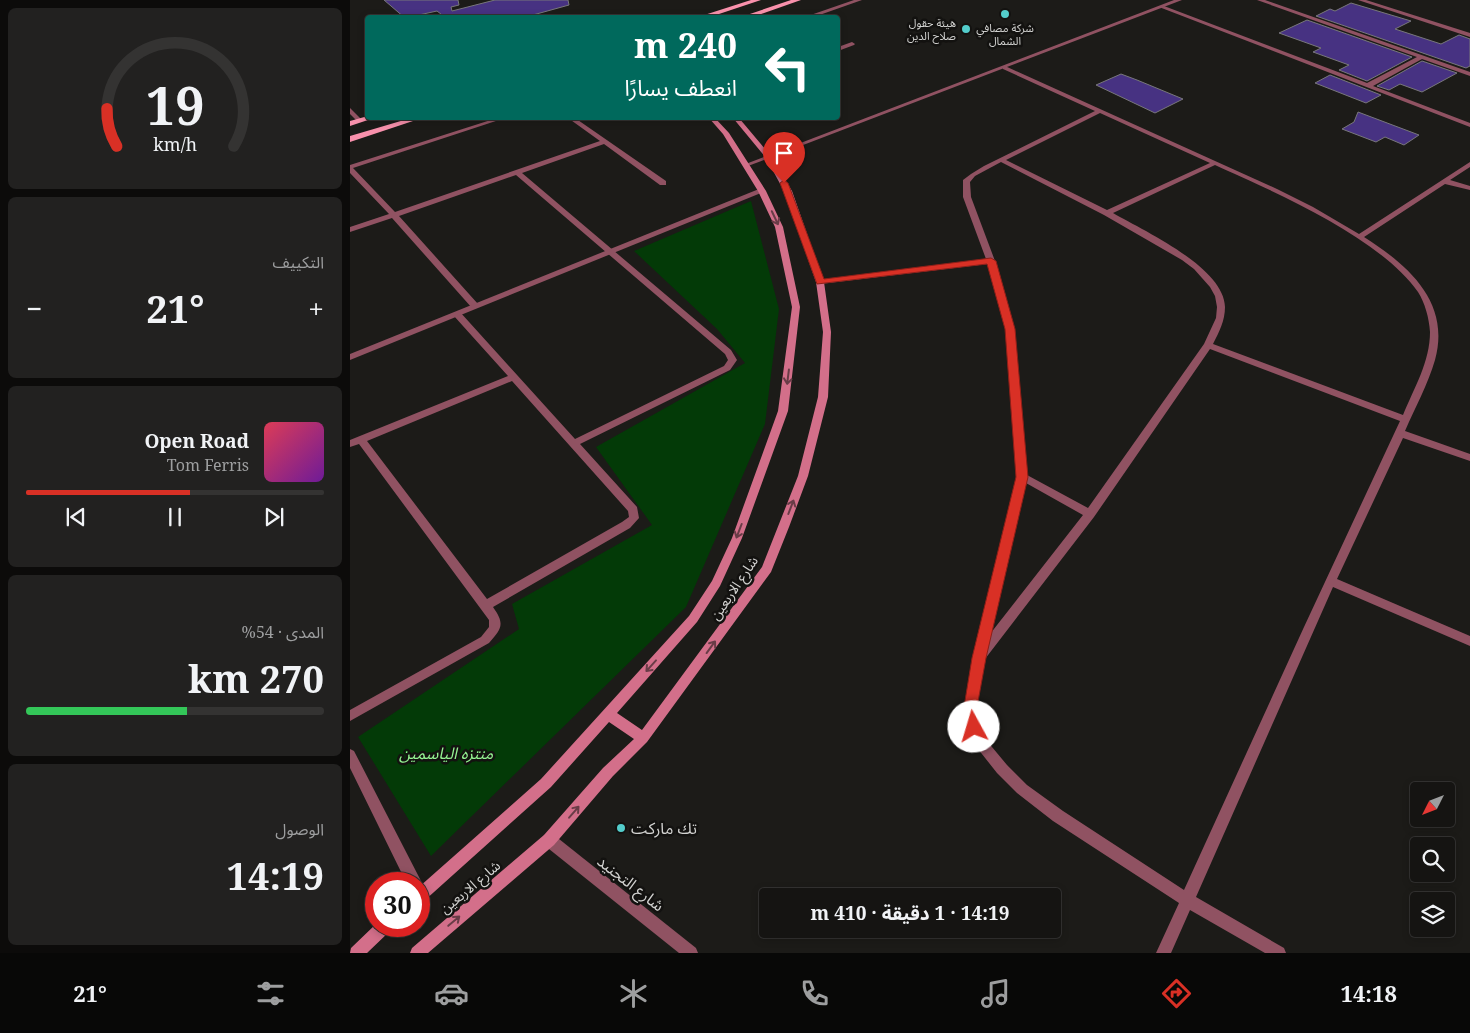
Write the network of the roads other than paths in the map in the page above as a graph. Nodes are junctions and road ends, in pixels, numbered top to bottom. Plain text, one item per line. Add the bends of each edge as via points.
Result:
1 (755, 0) edge
2 (798, 0) edge
3 (859, 0) edge
4 (1179, 0) edge
5 (1260, 0) edge
6 (1362, 0) edge
7 (1162, 7) junction
8 (708, 15) edge
9 (750, 15) edge
10 (813, 15) edge
11 (1470, 35) edge
12 (852, 44) dead end
13 (840, 48) edge
14 (1422, 57) junction
15 (1005, 68) junction
16 (1470, 74) edge
17 (1367, 86) junction
18 (350, 110) edge
19 (1100, 111) junction
20 (365, 120) edge
21 (412, 120) edge
22 (496, 120) edge
23 (574, 120) edge
24 (714, 120) edge
25 (738, 120) edge
26 (360, 121) junction
27 (350, 124) edge
28 (1470, 125) edge
29 (350, 139) edge
30 (604, 142) junction
31 (769, 157) junction
32 (1001, 160) junction
33 (1215, 163) junction
34 (1470, 164) edge
35 (746, 165) junction
36 (350, 168) edge
37 (517, 172) junction
38 (1444, 181) junction
39 (662, 183) dead end
40 (1470, 188) edge
41 (762, 191) junction
42 (394, 214) junction
43 (1107, 214) junction
44 (350, 230) edge
45 (1359, 237) junction
46 (611, 251) junction
47 (991, 261) junction
48 (820, 282) junction
49 (476, 306) junction
50 (456, 314) junction
51 (1208, 345) junction
52 (350, 357) edge
53 (514, 377) junction
54 (1405, 419) junction
55 (1400, 433) junction
56 (361, 440) junction
57 (574, 443) junction
58 (350, 444) edge
59 (1470, 458) edge
60 (1022, 477) junction
61 (1090, 514) junction
62 (1331, 581) junction
63 (485, 606) junction
64 (1470, 641) edge
65 (979, 658) junction
66 (608, 714) junction
67 (350, 716) edge
68 (643, 738) junction
69 (350, 755) edge
70 (549, 840) junction
71 (408, 872) edge
72 (430, 881) edge
73 (1187, 900) junction
74 (373, 937) edge
75 (356, 953) edge
76 (417, 953) edge
77 (692, 953) edge
78 (1163, 953) edge
79 (1279, 953) edge

1 - 8 main road
2 - 9 main road
3 - 10 street
4 - 7 street
5 - 14 street
6 - 11 street
7 - 15 street
7 - 17 street
12 - 13 street
14 - 16 street
14 - 17 street
15 - 19 street
15 - 31 street
17 - 28 street
18 - 26 street
19 - 32 street
19 - 33 street
20 - 26 main road
21 - 29 main road
22 - 36 street
23 - 30 street
24 - 35 main road
25 - 31 main road, شارع الاربعين
26 - 27 main road
30 - 37 street
30 - 39 street
31 - 35 street
31 - 48 main road, شارع الاربعين via 788,191
32 - 43 street
32 - 47 street via 966,182 970,208
33 - 43 street
33 - 45 street
34 - 38 street
35 - 41 main road
36 - 42 street
37 - 42 street
37 - 46 street
38 - 40 street
38 - 45 street
41 - 46 street
41 -> 66 main road via 779,227 796,308 783,411 737,538 716,583 693,619
42 - 44 street
42 - 49 street
43 - 51 street via 1185,258 1213,285 1223,306 1218,330
45 - 54 street via 1412,279 1422,292 1432,317 1434,330 1430,361
46 - 49 street
46 - 57 street via 728,352 733,360 727,368
47 - 48 street
47 - 60 street via 1010,329
68 -> 48 main road, شارع الاربعين via 767,569 784,527 803,476 823,397 827,332
49 - 50 street
50 - 52 street
50 - 53 street
51 - 54 street
51 - 61 street
53 - 56 street
53 - 57 street
54 - 55 street
55 - 59 street
55 - 62 street
56 - 58 street
56 - 63 street
57 - 63 street via 633,510 634,518
60 - 61 street
60 - 65 street
61 - 65 street
62 - 64 street
62 - 73 street
63 - 67 street via 495,620 495,628 485,640
65 - 73 street via 970,707 974,727 982,745 1002,769 1058,816
66 - 68 main road
66 - 72 main road via 546,783
70 -> 68 main road, شارع الاربعين via 608,772
69 - 71 street
76 -> 70 main road, شارع الاربعين
70 - 77 street, شارع التجنيد
73 - 78 street
73 - 79 street
74 - 75 main road

